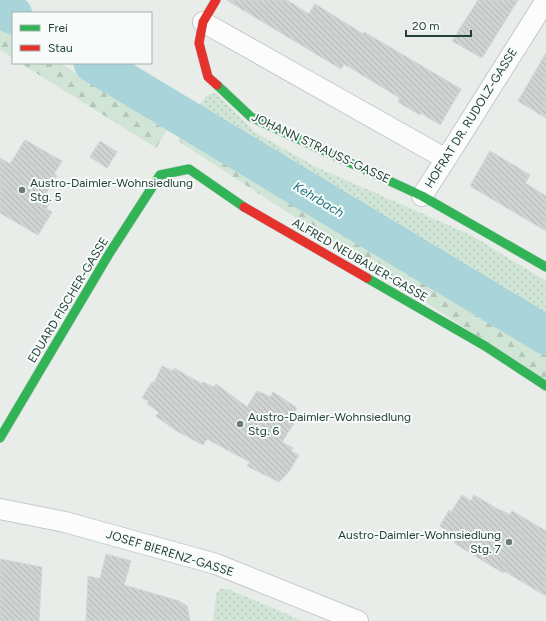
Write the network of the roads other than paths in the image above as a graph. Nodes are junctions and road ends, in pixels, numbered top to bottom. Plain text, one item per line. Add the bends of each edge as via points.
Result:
1 (216, 0) edge
2 (546, 0) edge
3 (203, 22) junction
4 (446, 159) junction
5 (160, 175) joint
6 (422, 196) junction
7 (546, 267) edge
8 (546, 386) edge
9 (0, 438) edge
10 (0, 510) edge
11 (358, 621) edge

1 - 3 street
2 - 4 street, HOFRAT DR. RUDOLZ-GASSE
3 - 4 street
3 - 6 street, JOHANN STRAUSS-GASSE via 200,43 208,77 251,117
4 - 6 street, HOFRAT DR. RUDOLZ-GASSE
5 - 8 street, ALFRED NEUBAUER-GASSE via 189,169 240,204 485,346
5 - 9 street, EDUARD FISCHER-GASSE via 109,254
6 - 7 street, JOHANN STRAUSS-GASSE
10 - 11 street, JOSEF BIERENZ-GASSE via 65,522 216,564

